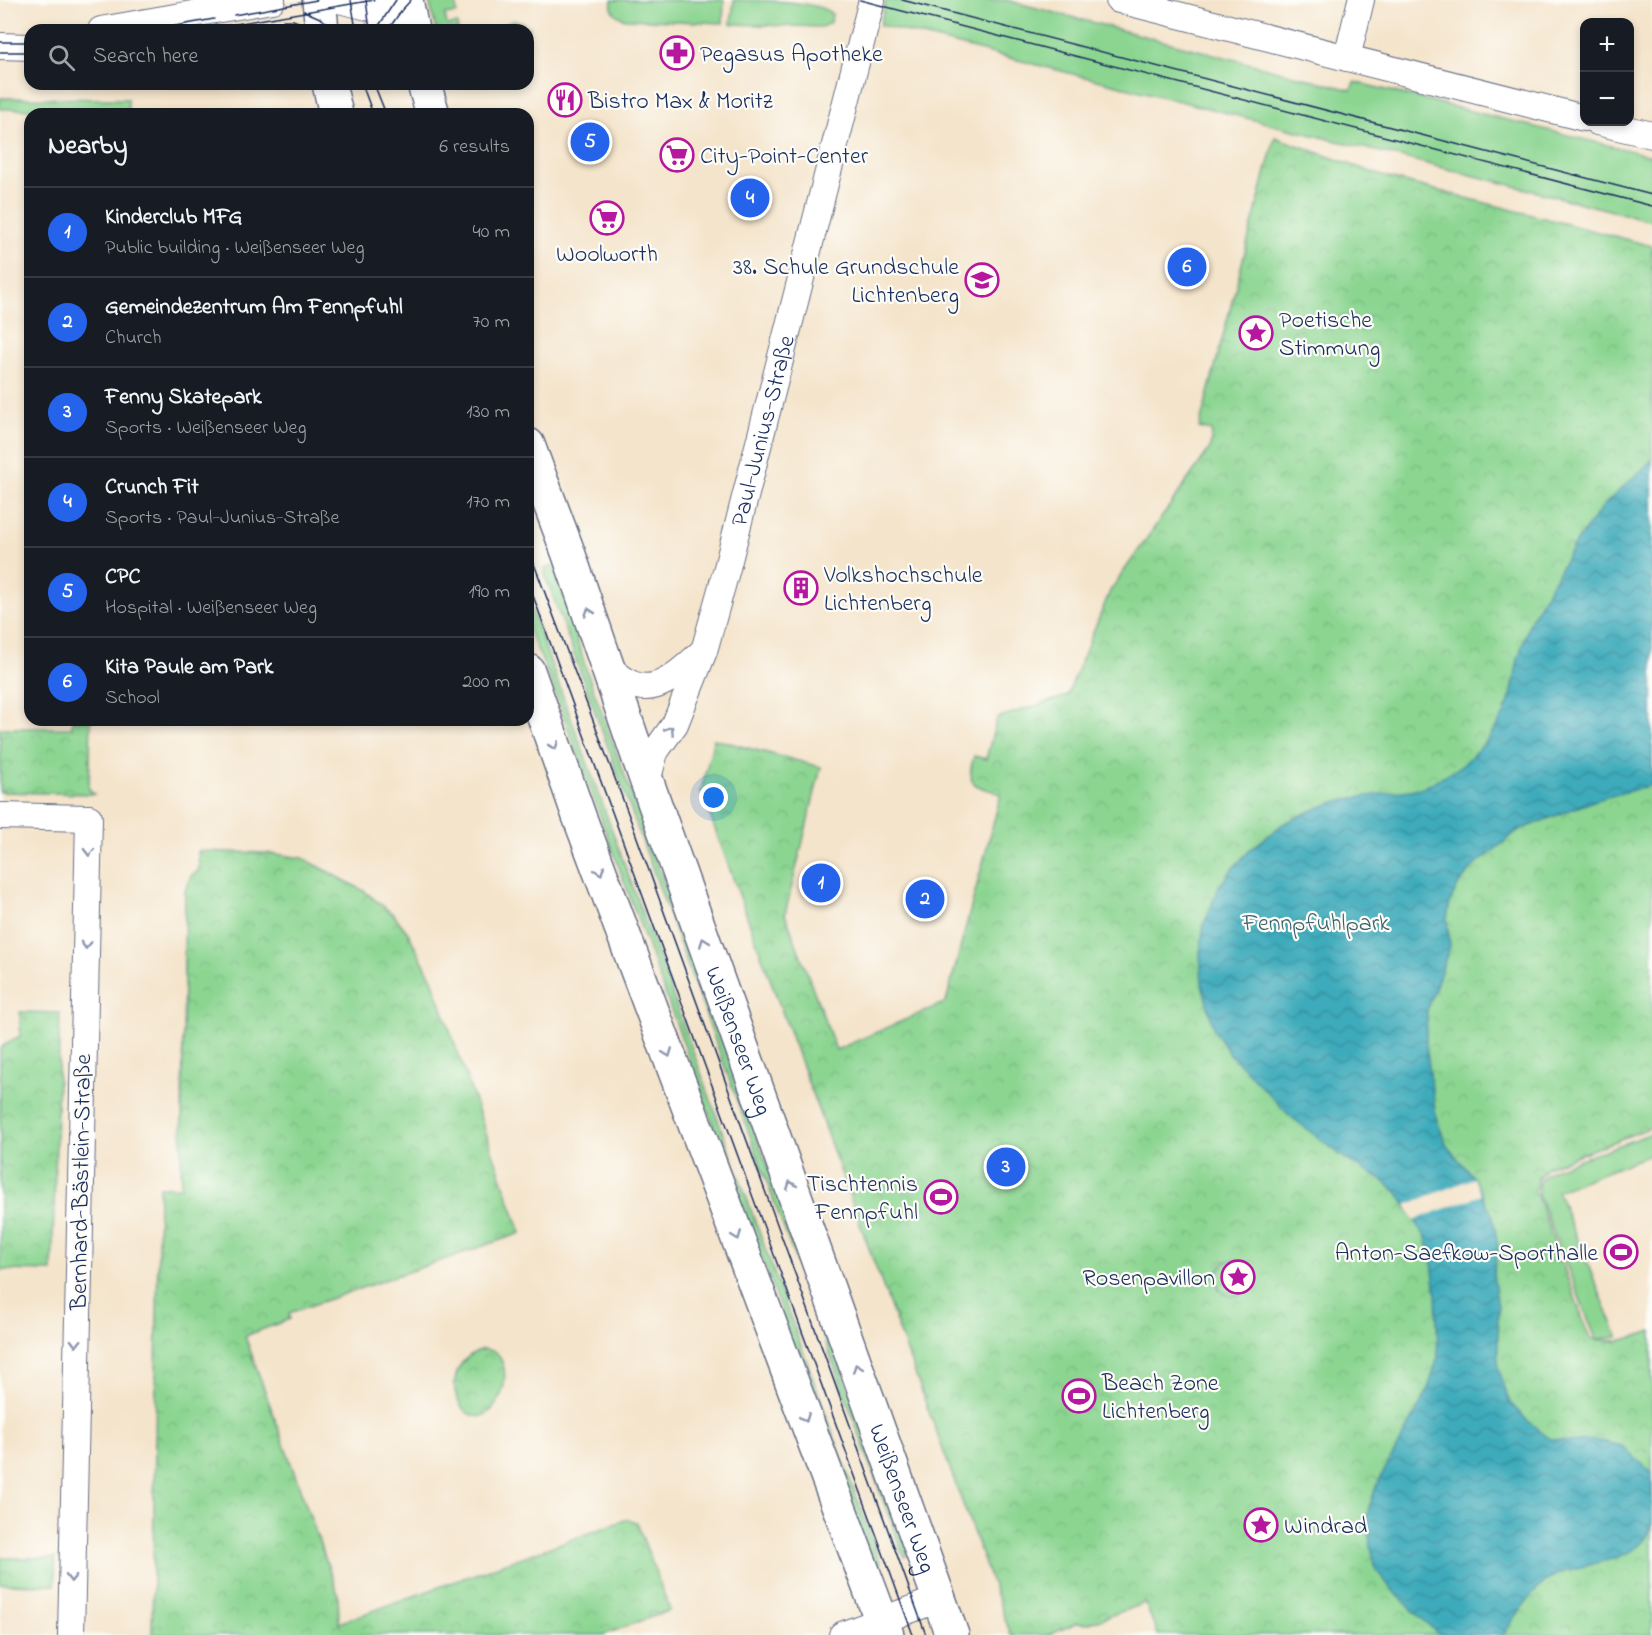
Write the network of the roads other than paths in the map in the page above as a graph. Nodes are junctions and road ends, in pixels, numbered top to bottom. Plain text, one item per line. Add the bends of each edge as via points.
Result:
1 (272, 0) edge
2 (319, 0) edge
3 (339, 0) edge
4 (872, 0) edge
5 (1119, 0) edge
6 (1361, 0) edge
7 (409, 16) edge
8 (135, 24) edge
9 (321, 24) edge
10 (391, 24) edge
11 (0, 46) edge
12 (24, 47) edge
13 (1347, 58) junction
14 (330, 90) edge
15 (426, 90) edge
16 (334, 108) edge
17 (431, 108) edge
18 (1580, 117) edge
19 (1614, 126) edge
20 (1652, 135) edge
21 (534, 461) edge
22 (704, 651) junction
23 (608, 667) junction
24 (534, 688) edge
25 (647, 782) junction
26 (0, 816) edge
27 (939, 1599) junction
28 (884, 1628) edge
29 (70, 1635) edge
30 (842, 1635) edge
31 (952, 1635) edge

1 - 8 street
2 - 9 main road
3 - 7 street
4 - 22 street, Paul-Junius-Straße
5 - 13 street
6 - 13 street
7 - 10 street
11 - 12 street
13 - 18 street
14 - 16 main road
15 - 17 main road
19 - 20 street
23 -> 21 main road, Weißenseer Weg
22 - 23 street via 670,680 644,687 632,684
25 -> 22 street, Paul-Junius-Straße via 655,752 677,720
23 - 25 main road, Weißenseer Weg
24 -> 28 main road
27 -> 25 main road, Weißenseer Weg
26 -> 29 street, Bernhard-Bästlein-Straße via 89,818
27 - 28 street
27 - 31 main road, Weißenseer Weg
28 - 30 street

